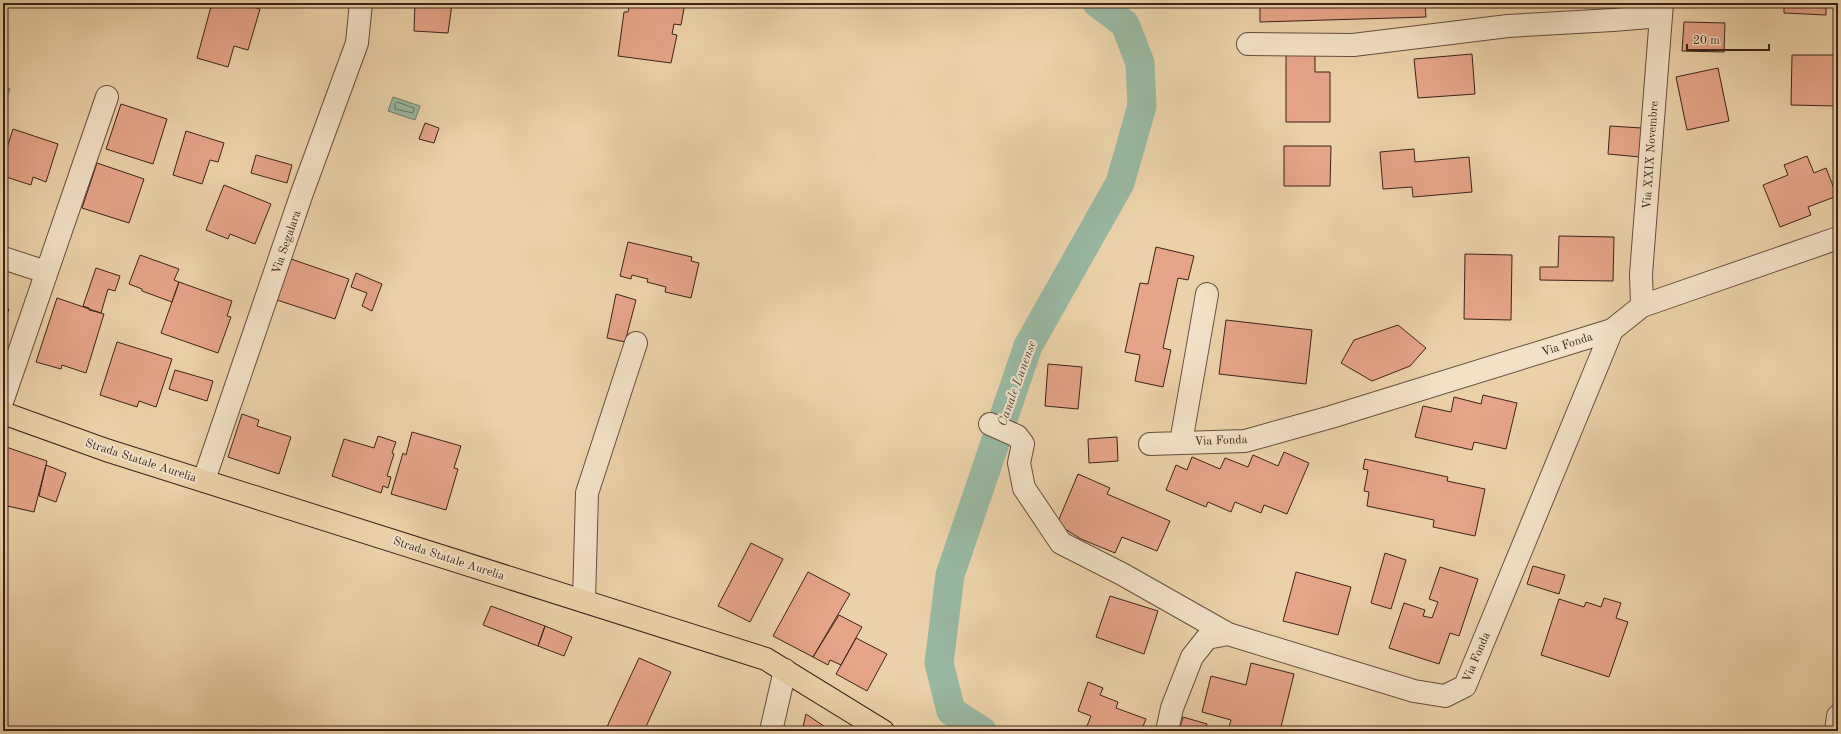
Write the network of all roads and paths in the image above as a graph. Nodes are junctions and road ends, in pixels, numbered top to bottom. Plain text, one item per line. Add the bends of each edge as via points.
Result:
1 (361, 3) edge
2 (1661, 10) edge
3 (1248, 44) dead end
4 (106, 97) dead end
5 (1838, 238) edge
6 (3, 258) edge
7 (46, 272) junction
8 (1207, 294) dead end
9 (1642, 306) junction
10 (1612, 330) junction
11 (636, 343) dead end
12 (3, 399) edge
13 (3, 414) edge
14 (990, 424) dead end
15 (1182, 442) junction
16 (1150, 444) dead end
17 (204, 480) junction
18 (584, 601) junction
19 (1228, 634) junction
20 (785, 670) junction
21 (1838, 716) edge
22 (771, 731) edge
23 (883, 731) edge
24 (1167, 731) edge
25 (1836, 731) edge

1 - 17 street, Via Segalara via 356,43
2 - 3 street via 1353,45
2 - 9 street, Via XXIX Novembre via 1641,274
4 - 7 street
5 - 9 street, Via Fonda
6 - 7 street
7 - 12 street
8 - 15 street
9 - 10 street, Via Fonda
10 - 15 street, Via Fonda via 1338,415 1245,441
10 - 19 street, Via Fonda via 1465,686 1444,696 1414,691
11 - 18 street via 587,493
13 - 17 main road, Strada Statale Aurelia via 106,450
14 - 19 street via 1017,436 1023,444 1019,463 1024,488 1061,543
15 - 16 street, Via Fonda
17 - 18 main road, Strada Statale Aurelia
18 - 20 main road, Strada Statale Aurelia via 766,659
19 - 24 street, Via Fonda via 1207,638 1192,657 1172,708
20 - 22 street
20 - 23 main road, Strada Statale Aurelia
21 - 25 street

